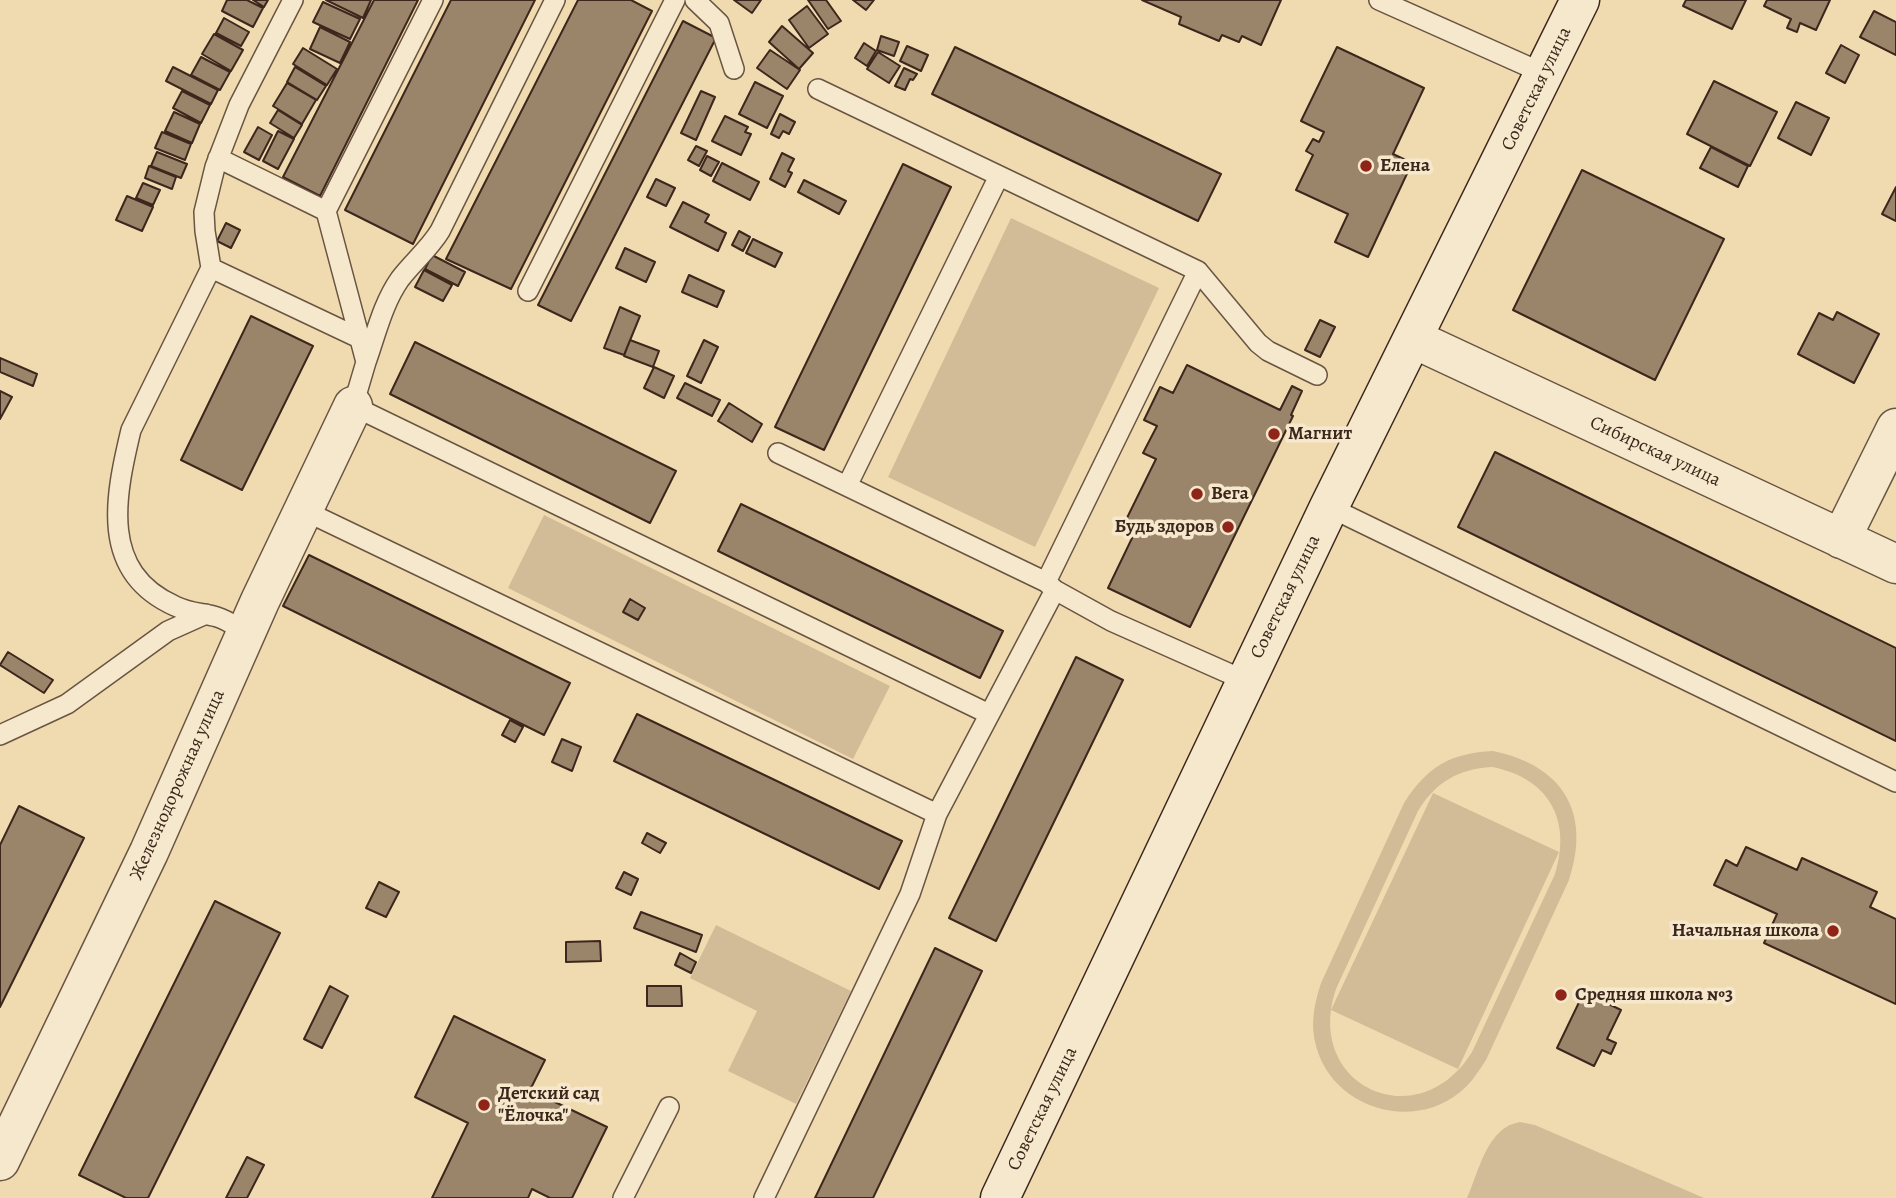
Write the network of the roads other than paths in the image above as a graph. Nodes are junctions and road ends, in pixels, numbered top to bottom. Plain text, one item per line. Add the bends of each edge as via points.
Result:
1 (293, 0) edge
2 (433, 0) edge
3 (555, 0) edge
4 (675, 0) edge
5 (695, 0) edge
6 (1378, 0) edge
7 (1580, 0) edge
8 (734, 69) dead end
9 (1545, 74) junction
10 (818, 89) dead end
11 (218, 158) junction
12 (999, 176) junction
13 (326, 211) junction
14 (211, 268) junction
15 (1198, 271) junction
16 (528, 291) dead end
17 (359, 338) junction
18 (1414, 339) junction
19 (366, 362) junction
20 (1317, 375) dead end
21 (353, 406) junction
22 (1896, 428) edge
23 (778, 453) dead end
24 (847, 486) junction
25 (1329, 507) junction
26 (303, 510) junction
27 (1841, 539) junction
28 (1896, 564) edge
29 (1050, 586) junction
30 (206, 614) junction
31 (247, 632) junction
32 (1246, 681) junction
33 (989, 714) junction
34 (0, 735) edge
35 (1896, 782) edge
36 (937, 814) junction
37 (669, 1107) dead end
38 (0, 1161) edge
39 (623, 1198) edge
40 (764, 1198) edge
41 (1000, 1198) edge

1 - 11 lane
2 - 13 lane
3 - 19 lane via 440,231 388,299
4 - 16 lane
5 - 8 lane via 719,23
6 - 9 lane
7 - 9 street, Советская улица
9 - 18 street, Советская улица
10 - 12 lane
11 - 13 lane
11 - 14 lane via 204,212
12 - 15 lane
12 - 24 lane
13 - 17 lane
14 - 17 lane
14 - 30 lane via 131,430 118,511 119,543 136,580 175,606
15 - 20 lane via 1258,343
15 - 29 lane
17 - 19 lane
18 - 25 street, Советская улица via 1369,400
18 - 27 street, Сибирская улица
19 - 21 lane
21 - 26 street, Железнодорожная улица
21 - 33 lane
22 - 27 street
23 - 24 lane
24 - 29 lane
25 - 32 street, Советская улица
25 - 35 lane
26 - 31 street, Железнодорожная улица
26 - 36 lane
27 - 28 street, Сибирская улица
29 - 32 lane via 1111,621
29 - 33 lane
30 - 31 lane
30 - 34 lane via 168,631 67,704
31 - 38 street, Железнодорожная улица via 149,852
32 - 41 street, Советская улица
33 - 36 lane
36 - 40 lane via 910,894
37 - 39 lane

